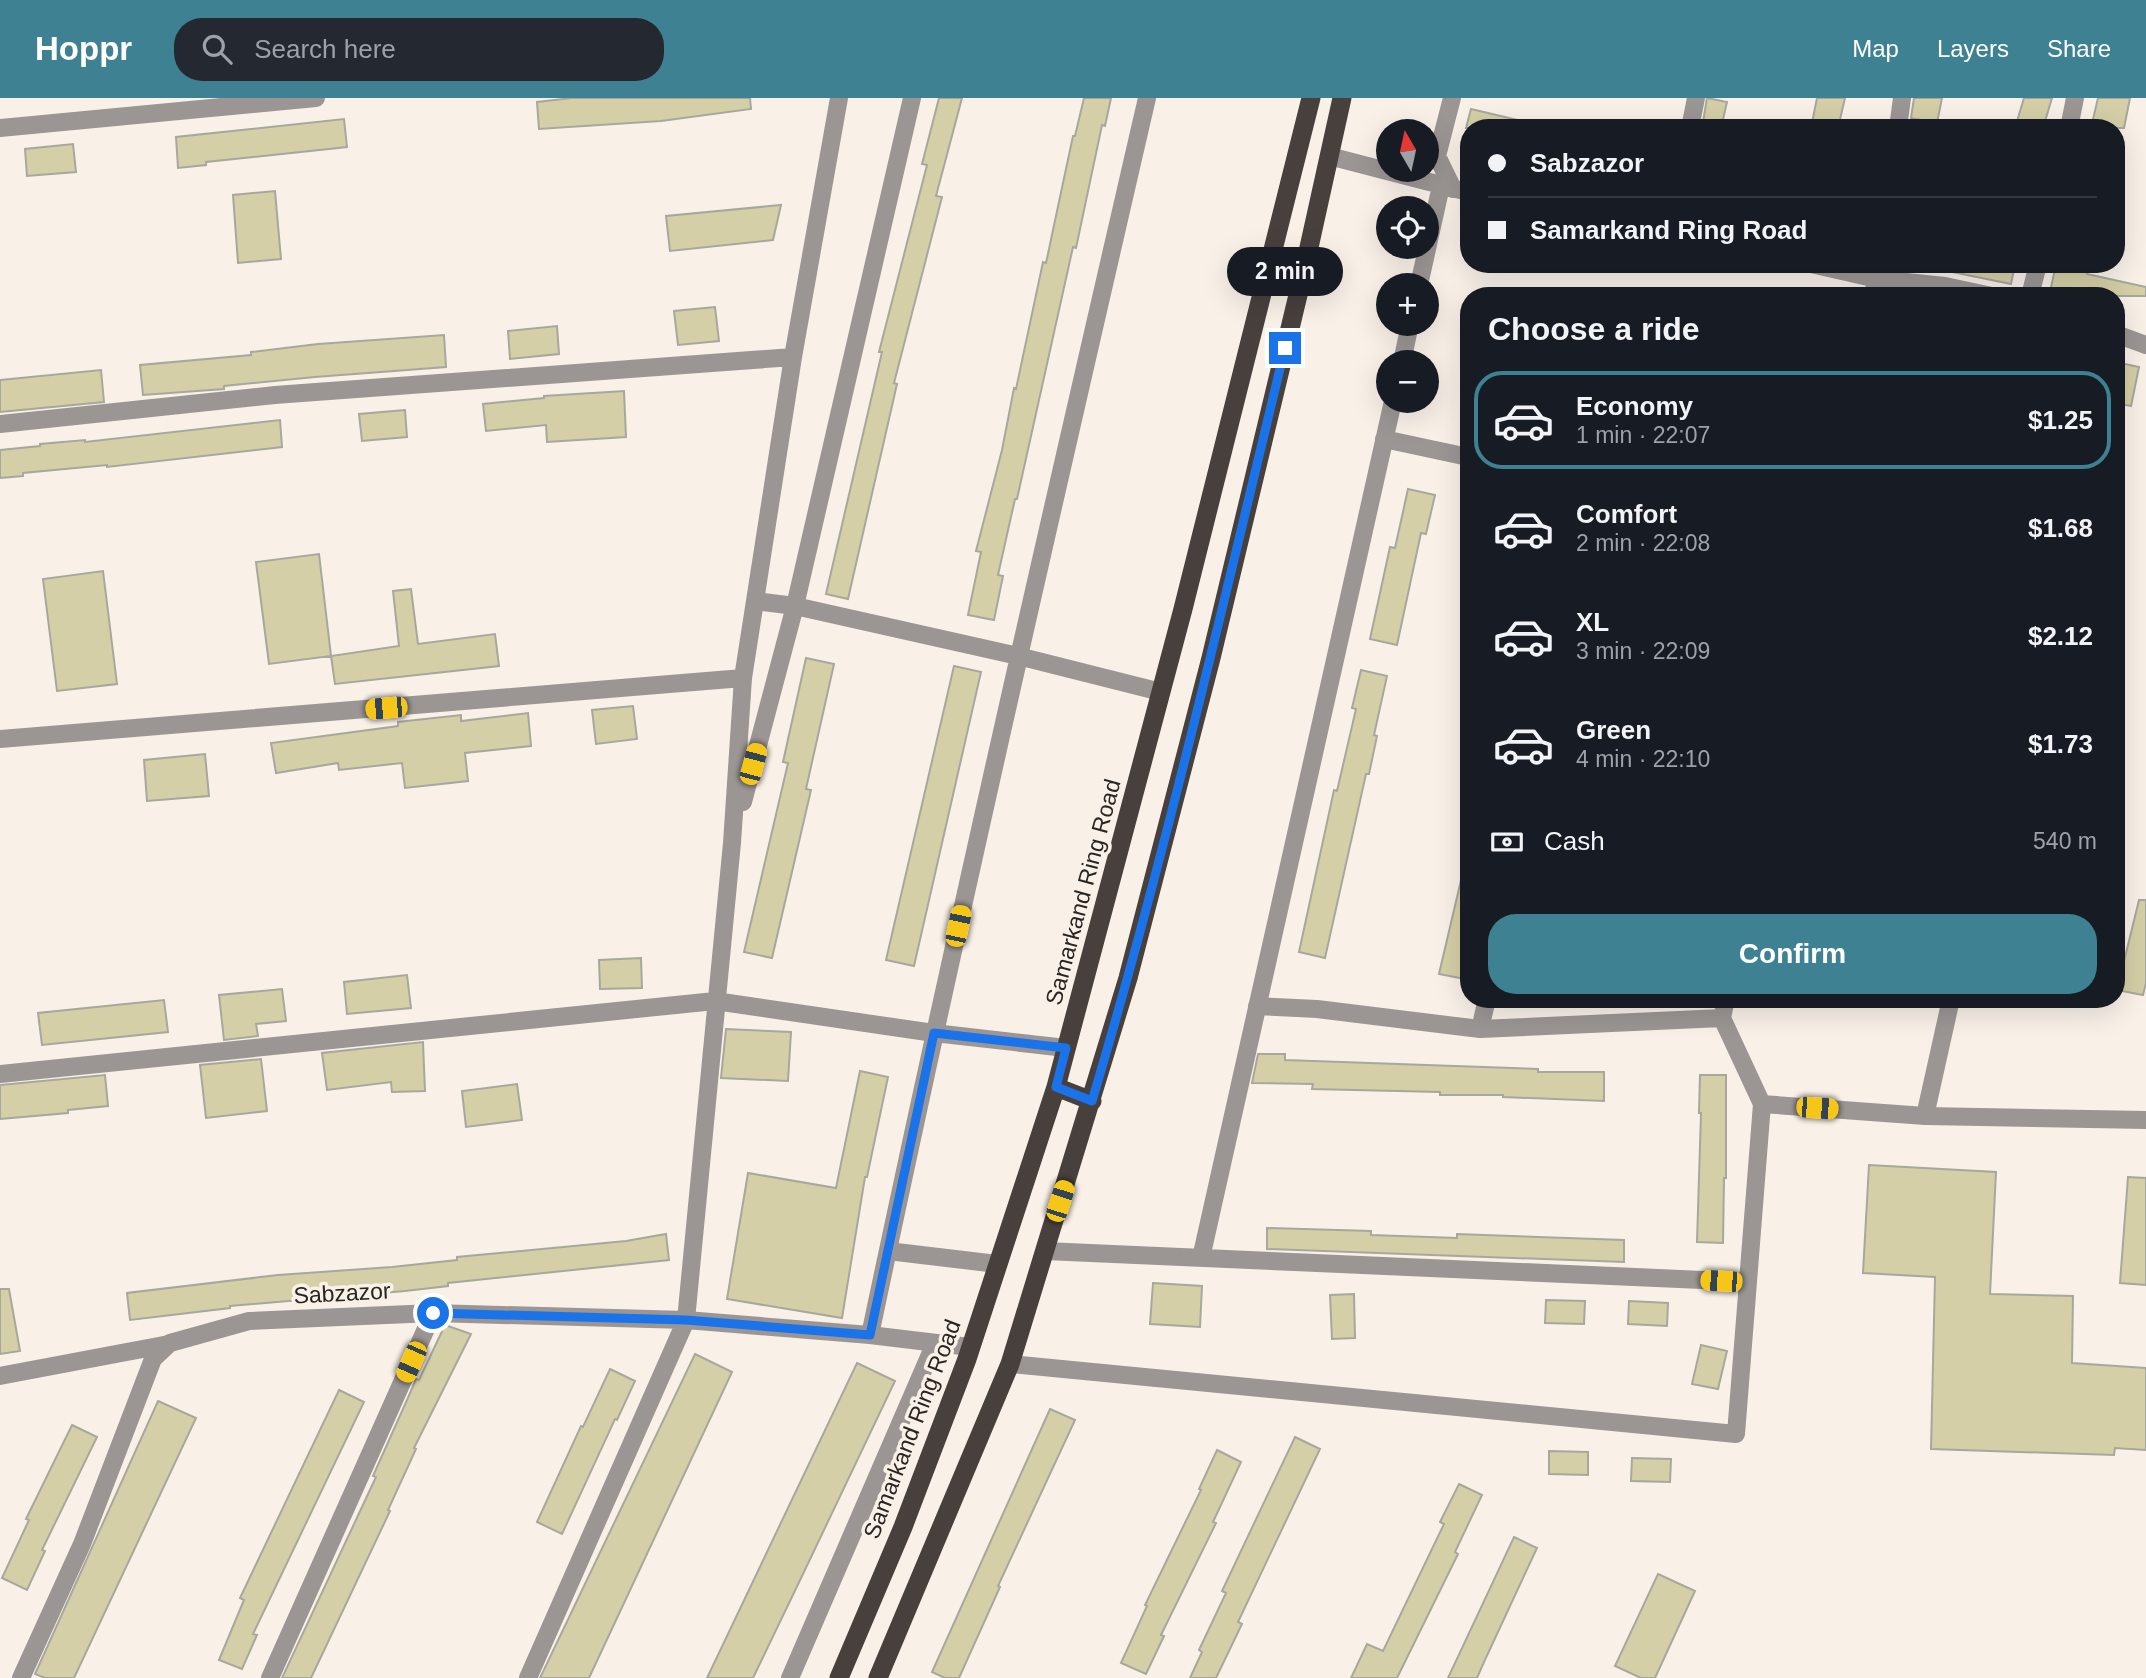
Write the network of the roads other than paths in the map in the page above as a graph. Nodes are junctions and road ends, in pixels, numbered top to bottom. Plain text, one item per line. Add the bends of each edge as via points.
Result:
1 (316, 98) edge
2 (839, 98) edge
3 (912, 98) edge
4 (1147, 98) edge
5 (1311, 98) edge
6 (1342, 98) edge
7 (1452, 98) edge
8 (1696, 98) edge
9 (1902, 98) edge
10 (2075, 98) edge
11 (257, 100) edge
12 (1692, 119) edge
13 (1899, 119) edge
14 (2070, 119) edge
15 (0, 128) edge
16 (1329, 156) junction
17 (1454, 189) edge
18 (1423, 273) edge
19 (1848, 273) edge
20 (1876, 280) edge
21 (1950, 287) edge
22 (2125, 337) edge
23 (2146, 345) edge
24 (793, 358) junction
25 (1390, 413) edge
26 (0, 425) edge
27 (1384, 439) junction
28 (1460, 455) edge
29 (755, 601) junction
30 (795, 606) junction
31 (1018, 656) junction
32 (743, 678) junction
33 (1161, 692) junction
34 (0, 739) edge
35 (732, 842) junction
36 (715, 1001) junction
37 (1257, 1006) junction
38 (1486, 1008) edge
39 (1724, 1008) edge
40 (1949, 1008) edge
41 (1722, 1018) junction
42 (1480, 1029) junction
43 (934, 1033) junction
44 (1066, 1048) junction
45 (0, 1074) edge
46 (1056, 1087) junction
47 (1092, 1101) junction
48 (1762, 1104) junction
49 (1925, 1116) junction
50 (2146, 1120) edge
51 (888, 1251) junction
52 (1045, 1251) junction
53 (1201, 1258) junction
54 (997, 1264) junction
55 (1748, 1282) junction
56 (433, 1313) junction
57 (686, 1320) junction
58 (870, 1335) junction
59 (170, 1343) junction
60 (935, 1343) junction
61 (970, 1347) junction
62 (1010, 1364) junction
63 (0, 1376) edge
64 (21, 1678) edge
65 (270, 1678) edge
66 (527, 1678) edge
67 (790, 1678) edge
68 (839, 1678) edge
69 (878, 1678) edge

1 - 11 street
2 - 24 street
3 - 30 street
4 - 31 street
5 - 33 highway, Samarkand Ring Road
6 - 16 highway
7 - 17 street via 1437,156
8 - 12 street
9 - 13 street
10 - 14 street
11 - 15 street
16 - 17 street
16 - 47 highway via 1211,658
17 - 18 street
19 - 20 street
20 - 21 street
22 - 23 street
24 - 26 street via 275,395
24 - 29 street
25 - 27 street
27 - 28 street
27 - 37 street
29 - 30 street
29 - 32 street
30 - 31 street
30 - 35 street
31 - 33 street
31 - 43 street
32 - 34 street
32 - 35 street
33 - 44 highway, Samarkand Ring Road
35 - 36 street
36 - 43 street
36 - 45 street
36 - 57 street
37 - 42 street
37 - 53 street
38 - 42 street
39 - 41 street
40 - 49 street
41 - 42 street
41 - 48 street
43 - 44 street
43 - 51 street
44 - 46 highway, Samarkand Ring Road
46 - 47 highway
46 - 54 highway, Samarkand Ring Road
47 - 52 highway
48 - 49 street
48 - 55 street
49 - 50 street
51 - 54 street
51 - 58 street
52 - 53 street
52 - 62 highway
53 - 55 street
54 - 61 highway, Samarkand Ring Road
55 - 62 street via 1736,1434
56 - 57 street, Sabzazor
56 - 59 street, Sabzazor via 249,1321
56 - 65 street
57 - 58 street, Sabzazor
57 - 66 street
58 - 60 street, Sabzazor
59 - 63 street, Sabzazor
59 - 64 street via 153,1359 82,1544
60 - 61 street, Sabzazor
60 - 67 street
61 - 68 highway, Samarkand Ring Road via 903,1527
62 - 69 highway

